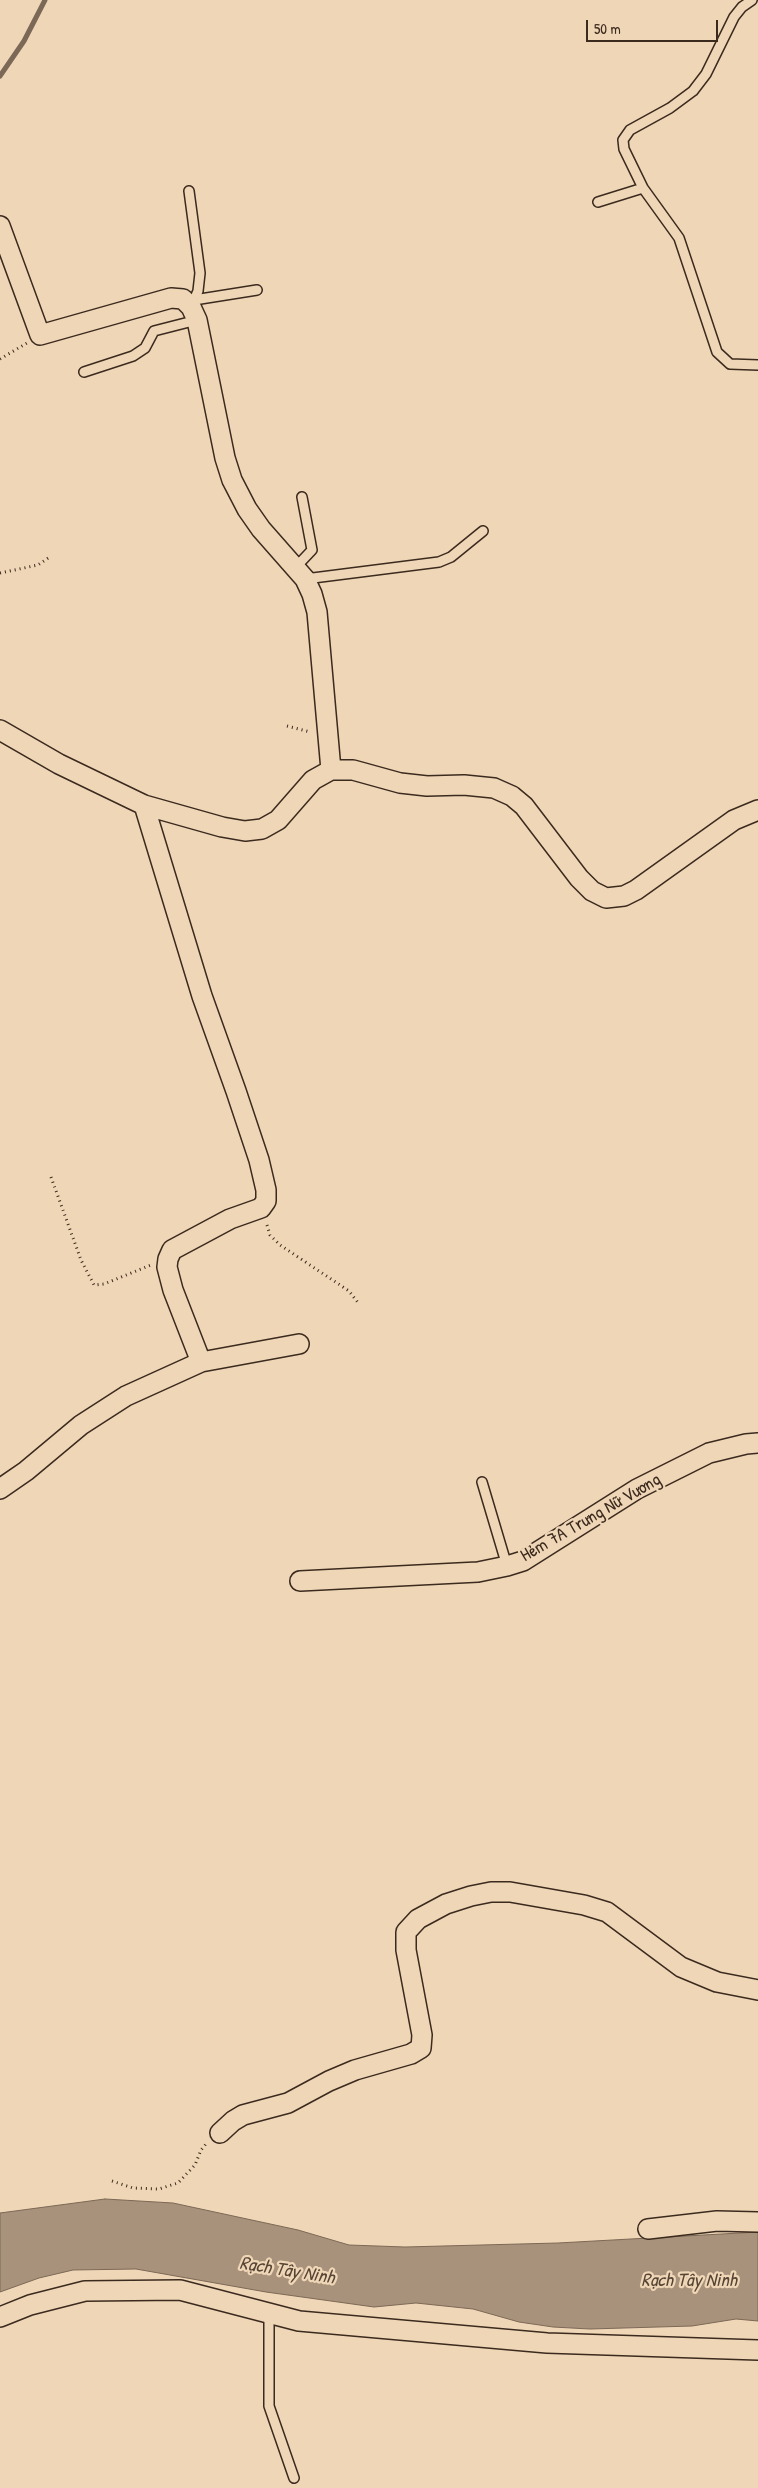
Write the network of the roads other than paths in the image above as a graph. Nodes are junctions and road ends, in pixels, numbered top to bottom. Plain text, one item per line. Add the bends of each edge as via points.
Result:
1 (752, 0) edge
2 (642, 188) junction
3 (190, 191) dead end
4 (598, 202) dead end
5 (0, 226) edge
6 (257, 290) dead end
7 (194, 309) junction
8 (758, 365) edge
9 (84, 372) dead end
10 (302, 497) dead end
11 (483, 531) dead end
12 (300, 574) junction
13 (0, 730) edge
14 (331, 770) junction
15 (144, 805) junction
16 (758, 810) edge
17 (299, 1344) dead end
18 (201, 1362) junction
19 (758, 1444) edge
20 (482, 1482) dead end
21 (0, 1489) edge
22 (507, 1566) junction
23 (300, 1581) dead end
24 (758, 1990) edge
25 (220, 2133) road end
26 (758, 2222) edge
27 (648, 2229) dead end
28 (269, 2312) junction
29 (0, 2317) edge
30 (758, 2350) edge
31 (294, 2478) dead end

1 - 2 lane via 734,17 706,74 693,91 625,134 624,149
2 - 4 lane
2 - 8 lane via 679,238 717,352 730,364
3 - 7 lane via 200,273
5 - 7 street via 40,335 171,298 183,299
6 - 7 lane
7 - 9 lane via 154,331 145,348 133,356
7 - 12 street via 232,480 261,529
10 - 12 lane via 312,550
11 - 12 lane via 451,557 439,562
12 - 14 street via 312,594 317,612
13 - 15 street
14 - 15 street via 313,780 278,820 262,829 245,831 222,827
14 - 16 street via 353,770 400,783 427,786 494,788 512,796 524,806 579,878 592,891 606,898 624,896 636,890 734,820
15 - 18 street via 202,996 259,1160 266,1201 261,1208 230,1219 172,1250 168,1259 173,1290
17 - 18 street
18 - 21 street via 126,1396 81,1425
19 - 22 street, Hẻm 7A Trưng Nữ Vương via 709,1453 637,1489 523,1560
20 - 22 lane
22 - 23 street, Hẻm 7A Trưng Nữ Vương via 478,1572
24 - 25 street via 717,1982 681,1967 607,1912 548,1898 491,1892 446,1904 418,1919 406,1932 406,1950 422,2035 421,2048 338,2077 288,2104 244,2115
26 - 27 street via 717,2221
28 - 29 street via 180,2290 101,2290 30,2305
28 - 30 street via 299,2321 547,2343
28 - 31 lane via 269,2406

